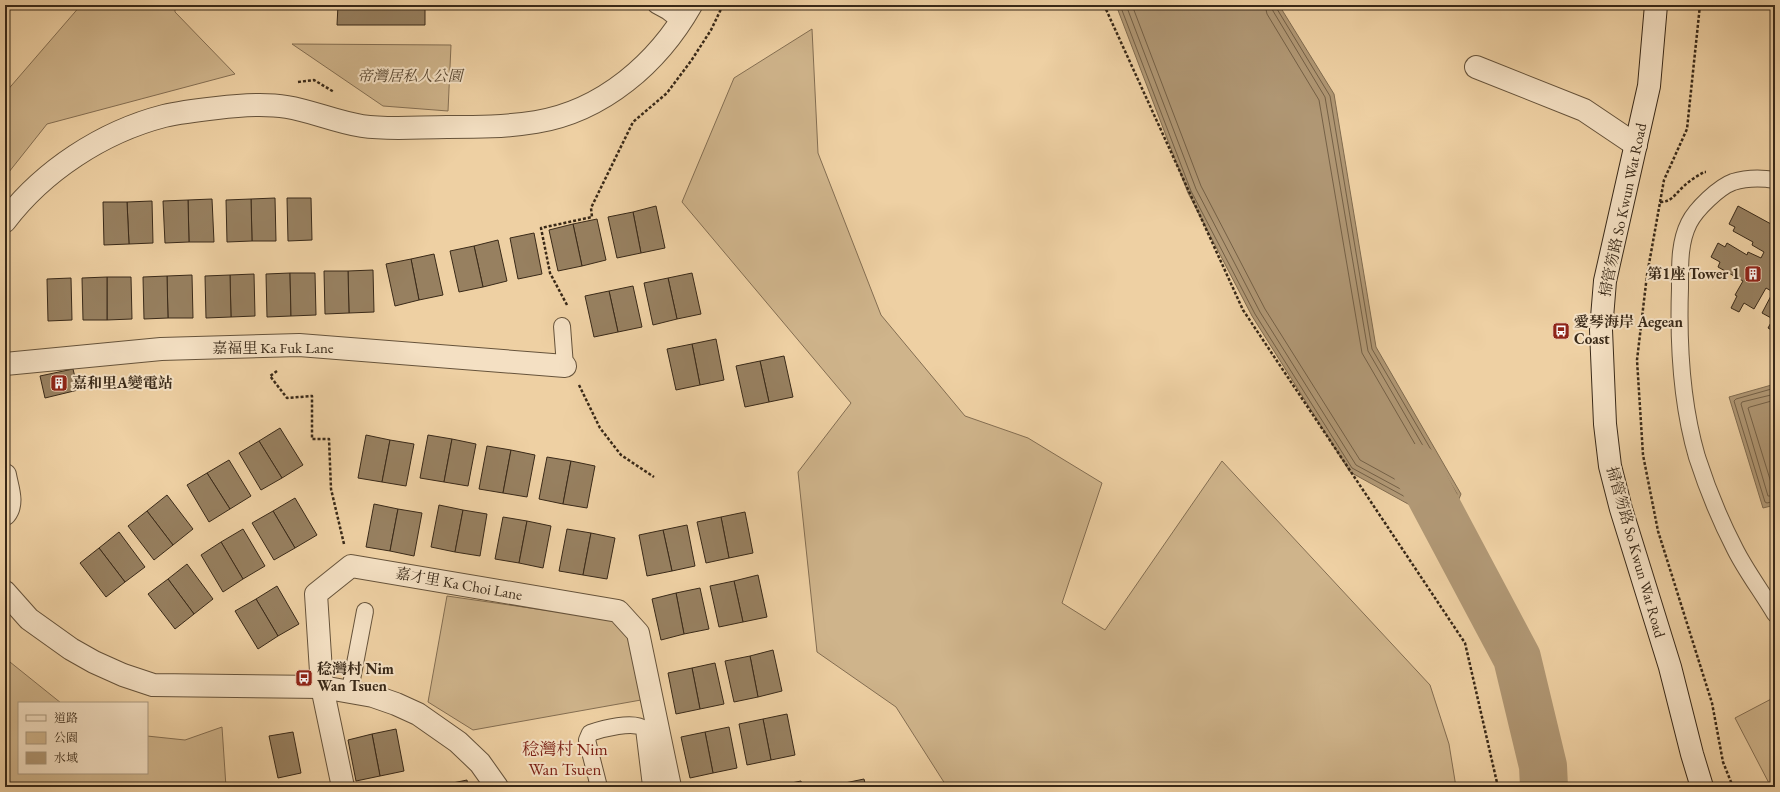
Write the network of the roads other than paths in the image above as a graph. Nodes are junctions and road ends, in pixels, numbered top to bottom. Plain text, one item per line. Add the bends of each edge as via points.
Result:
1 (656, 5) edge
2 (1656, 5) edge
3 (686, 13) edge
4 (1476, 67) dead end
5 (1636, 144) junction
6 (1775, 180) edge
7 (5, 222) edge
8 (562, 326) road end
9 (5, 364) edge
10 (565, 366) joint
11 (5, 475) edge
12 (5, 514) edge
13 (5, 592) edge
14 (365, 611) dead end
15 (1775, 614) edge
16 (322, 687) junction
17 (350, 690) junction
18 (343, 787) edge
19 (497, 787) edge
20 (599, 787) edge
21 (653, 787) edge
22 (670, 787) edge
23 (1702, 787) edge

1 - 3 lane via 667,11
2 - 5 street, 掃管笏路 So Kwun Wat Road via 1649,86
3 - 7 street via 646,65 617,89 580,109 558,117 499,127 378,128 355,125 286,106 239,105 185,112 140,124 93,145 45,179
4 - 5 street via 1584,110
5 - 23 street, 掃管笏路 So Kwun Wat Road via 1605,282 1601,330 1605,424 1610,466 1621,509 1670,667
6 - 15 lane via 1762,178 1733,182 1713,196 1693,217 1683,239 1680,254 1679,313 1680,372 1697,457 1735,550
8 - 10 lane
9 - 10 street, 嘉福里 Ka Fuk Lane via 161,349 299,345
11 - 12 street via 10,499
13 - 16 street via 29,619 71,649 123,675 153,685
14 - 17 lane
16 - 17 street
16 - 18 street
16 - 22 street, 嘉才里 Ka Choi Lane via 316,594 351,566 618,611 638,632
17 - 19 street via 396,704 438,727 480,763
20 - 21 lane via 587,740 590,733 633,724 644,728

